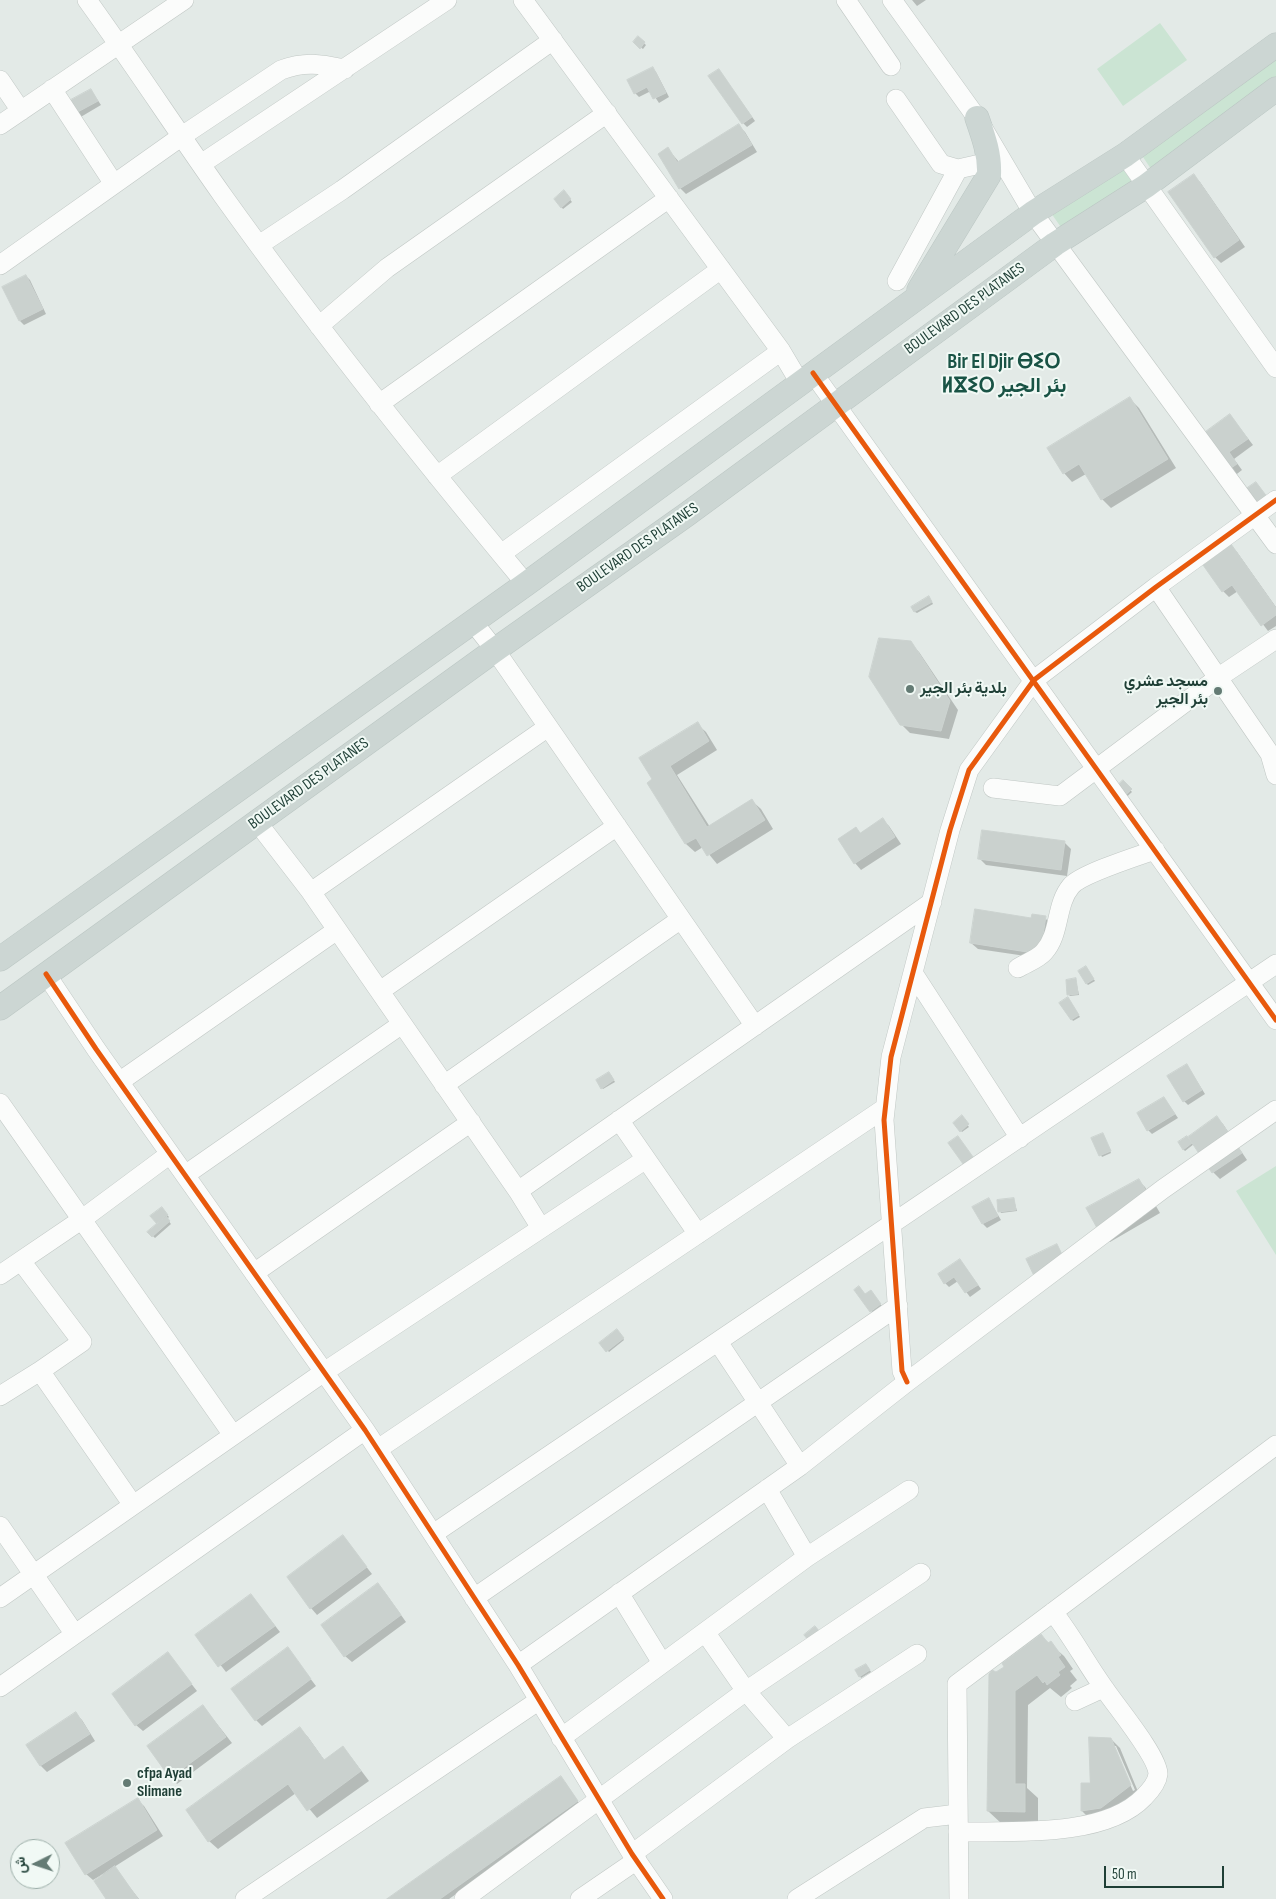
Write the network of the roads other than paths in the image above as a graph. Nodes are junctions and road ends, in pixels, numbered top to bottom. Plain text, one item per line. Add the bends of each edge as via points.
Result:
1 (87, 0) edge
2 (184, 0) edge
3 (447, 0) edge
4 (522, 0) edge
5 (846, 0) edge
6 (898, 3) edge
7 (553, 40) junction
8 (119, 45) junction
9 (1276, 45) edge
10 (891, 66) dead end
11 (345, 69) junction
12 (0, 80) edge
13 (1276, 89) edge
14 (52, 90) junction
15 (896, 99) dead end
16 (21, 111) junction
17 (607, 113) junction
18 (977, 118) junction
19 (0, 125) edge
20 (182, 136) junction
21 (1125, 155) junction
22 (989, 162) junction
23 (201, 164) junction
24 (958, 169) junction
25 (114, 184) junction
26 (1146, 186) junction
27 (669, 198) junction
28 (1032, 213) junction
29 (1055, 244) junction
30 (259, 245) junction
31 (0, 265) edge
32 (721, 269) junction
33 (897, 281) dead end
34 (912, 300) junction
35 (319, 326) junction
36 (781, 351) junction
37 (1276, 368) edge
38 (806, 378) junction
39 (379, 404) junction
40 (836, 404) junction
41 (437, 476) junction
42 (1276, 500) edge
43 (1257, 515) junction
44 (1276, 544) edge
45 (501, 554) junction
46 (526, 584) junction
47 (1156, 586) junction
48 (474, 622) junction
49 (1276, 638) edge
50 (495, 650) junction
51 (1219, 677) junction
52 (1034, 680) junction
53 (548, 726) junction
54 (1096, 767) junction
55 (1276, 775) edge
56 (993, 788) dead end
57 (257, 822) junction
58 (617, 826) junction
59 (1155, 850) junction
60 (311, 892) junction
61 (932, 902) junction
62 (681, 919) junction
63 (337, 930) junction
64 (0, 959) edge
65 (1276, 964) edge
66 (1018, 968) dead end
67 (913, 973) junction
68 (46, 974) junction
69 (1250, 983) junction
70 (380, 991) junction
71 (0, 1008) edge
72 (1276, 1020) edge
73 (402, 1024) junction
74 (755, 1026) junction
75 (119, 1082) junction
76 (444, 1084) junction
77 (0, 1103) edge
78 (885, 1108) junction
79 (1276, 1110) edge
80 (619, 1120) junction
81 (470, 1122) junction
82 (1020, 1138) junction
83 (170, 1154) junction
84 (646, 1159) junction
85 (185, 1175) junction
86 (518, 1191) junction
87 (81, 1220) junction
88 (892, 1225) junction
89 (541, 1228) junction
90 (698, 1234) junction
91 (21, 1261) junction
92 (254, 1273) junction
93 (0, 1275) edge
94 (898, 1306) junction
95 (718, 1342) junction
96 (40, 1371) junction
97 (324, 1372) junction
98 (907, 1382) junction
99 (0, 1396) edge
100 (759, 1402) junction
101 (365, 1430) junction
102 (233, 1435) junction
103 (1276, 1445) edge
104 (378, 1449) junction
105 (800, 1466) junction
106 (768, 1489) junction
107 (909, 1490) dead end
108 (133, 1505) junction
109 (0, 1526) edge
110 (433, 1534) junction
111 (807, 1557) junction
112 (922, 1573) dead end
113 (34, 1574) junction
114 (619, 1593) junction
115 (0, 1598) edge
116 (474, 1598) junction
117 (1053, 1612) junction
118 (705, 1632) junction
119 (74, 1633) junction
120 (917, 1654) dead end
121 (662, 1663) junction
122 (518, 1665) junction
123 (0, 1687) edge
124 (1103, 1688) junction
125 (746, 1691) junction
126 (538, 1701) junction
127 (1075, 1702) dead end
128 (561, 1738) junction
129 (787, 1739) junction
130 (599, 1800) junction
131 (958, 1823) junction
132 (635, 1857) junction
133 (245, 1899) edge
134 (464, 1899) edge
135 (580, 1899) edge
136 (663, 1899) edge
137 (797, 1899) edge
138 (959, 1899) edge

1 - 8 street
2 - 8 street
3 - 11 street
4 - 7 street
5 - 10 street
6 - 18 street
7 - 17 street
7 - 30 street
8 - 14 street
8 - 20 street
9 - 21 main road
11 - 20 street via 296,64 281,70
11 - 23 street
12 - 16 street
13 - 26 main road, BOULEVARD DES PLATANES
14 - 16 street
14 - 25 street
15 - 24 street via 941,164
16 - 19 street
17 - 27 street
17 - 35 street via 387,268
18 - 22 main road
18 - 28 street
20 - 23 street
20 - 25 street
21 - 26 street
21 - 28 main road
22 - 24 street
22 - 34 main road via 989,176
23 - 30 street
24 - 33 street
25 - 31 street
26 - 29 main road, BOULEVARD DES PLATANES
26 - 37 street
27 - 32 street
27 - 39 street
28 - 29 street
28 - 34 main road
29 - 40 main road, BOULEVARD DES PLATANES
29 - 43 street
30 - 35 street
32 - 36 street
32 - 41 street
34 - 38 main road
35 - 39 street
36 - 38 street
36 - 45 street
38 - 40 street
38 - 46 main road
39 - 41 street
40 - 50 main road, BOULEVARD DES PLATANES
40 - 52 street
41 - 45 street
42 - 43 street
43 - 44 street
43 - 47 street
45 - 46 street
46 - 48 main road
47 - 51 street
47 - 52 street
48 - 50 street
48 - 64 main road
49 - 51 street
50 - 53 street
50 - 57 main road, BOULEVARD DES PLATANES
51 - 54 street
51 - 55 street via 1270,754
52 - 54 street
52 - 61 street via 969,770
53 - 58 street
53 - 60 street
54 - 56 street via 1060,796
54 - 59 street
57 - 60 street
57 - 68 main road, BOULEVARD DES PLATANES
58 - 62 street
58 - 70 street
59 - 66 street via 1097,871 1072,884 1062,902 1054,938 1043,954
59 - 69 street
60 - 63 street
61 - 67 street
61 - 74 street
62 - 74 street
62 - 76 street
63 - 70 street
63 - 75 street
65 - 69 street
67 - 78 street via 891,1057
67 - 82 street
68 - 71 main road, BOULEVARD DES PLATANES
68 - 75 street
69 - 72 street
69 - 82 street
70 - 73 street
73 - 76 street
73 - 85 street
74 - 80 street
75 - 83 street
76 - 81 street
77 - 87 street
78 - 88 street
78 - 90 street
79 - 98 street via 1163,1190
80 - 84 street
80 - 86 street
81 - 86 street
81 - 92 street
82 - 88 street
83 - 85 street
83 - 87 street
84 - 89 street
84 - 90 street
85 - 92 street
86 - 89 street
87 - 91 street
87 - 102 street
88 - 94 street
88 - 95 street
89 - 97 street
90 - 104 street
91 - 93 street
91 - 96 street via 82,1342
92 - 97 street
94 - 98 street via 902,1371
94 - 100 street
95 - 100 street
95 - 110 street
96 - 99 street
96 - 108 street
97 - 101 street
97 - 102 street
98 - 105 street
100 - 105 street
100 - 116 street
101 - 104 street
101 - 119 street
102 - 108 street
103 - 117 street
104 - 110 street
105 - 106 street
106 - 111 street
106 - 114 street
107 - 111 street
108 - 113 street
109 - 113 street
110 - 116 street
111 - 118 street
112 - 125 street
113 - 115 street
113 - 119 street
114 - 121 street
114 - 122 street
116 - 122 street
117 - 124 street
117 - 131 street via 957,1684
118 - 121 street
118 - 125 street
119 - 123 street
120 - 129 street
121 - 128 street
122 - 126 street
124 - 127 street
124 - 131 street via 1156,1765 1156,1782 1135,1806 1119,1816 1072,1828
125 - 129 street
125 - 130 street
126 - 128 street
126 - 133 street
128 - 130 street
129 - 132 street
130 - 132 street
130 - 134 street
131 - 137 street via 924,1818
131 - 138 street
132 - 135 street
132 - 136 street

